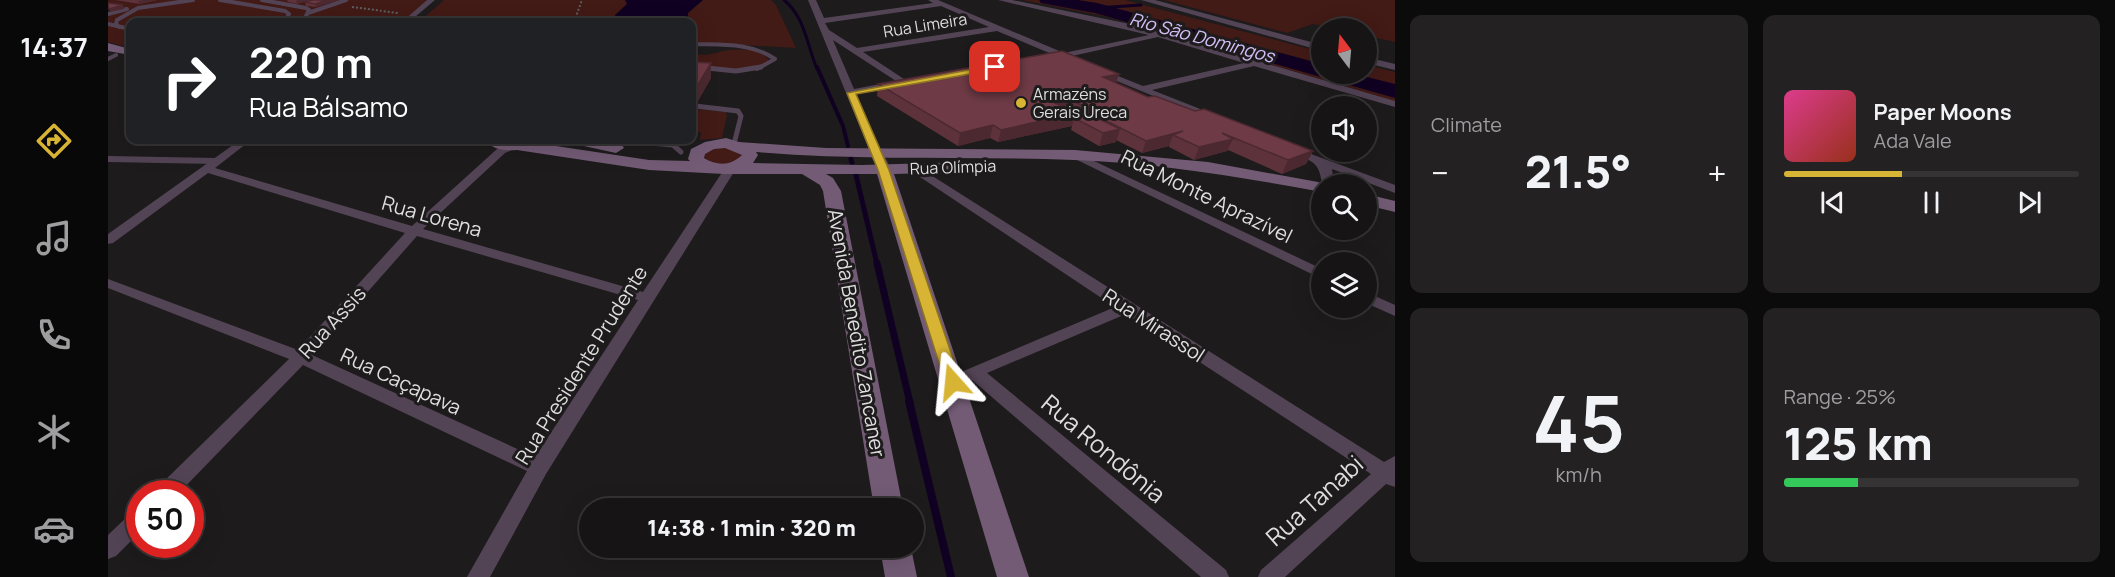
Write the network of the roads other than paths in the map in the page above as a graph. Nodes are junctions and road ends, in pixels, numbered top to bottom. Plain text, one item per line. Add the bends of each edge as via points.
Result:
1 (164, 0) edge
2 (193, 0) edge
3 (220, 0) edge
4 (262, 0) edge
5 (288, 0) edge
6 (346, 0) edge
7 (431, 0) edge
8 (812, 0) edge
9 (1002, 0) edge
10 (1145, 0) edge
11 (937, 2) edge
12 (279, 3) junction
13 (307, 3) edge
14 (297, 6) junction
15 (308, 13) junction
16 (108, 14) edge
17 (287, 18) edge
18 (305, 18) edge
19 (411, 18) edge
20 (822, 21) junction
21 (108, 24) edge
22 (119, 27) junction
23 (126, 28) edge
24 (998, 28) junction
25 (826, 32) junction
26 (1160, 35) junction
27 (696, 44) edge
28 (1311, 45) edge
29 (856, 51) junction
30 (126, 52) edge
31 (110, 54) edge
32 (1062, 56) junction
33 (126, 58) edge
34 (1039, 60) edge
35 (1254, 63) junction
36 (1377, 63) edge
37 (1082, 64) edge
38 (696, 67) edge
39 (1395, 67) edge
40 (1092, 68) edge
41 (916, 81) edge
42 (905, 83) junction
43 (1143, 90) junction
44 (851, 93) junction
45 (1395, 104) edge
46 (696, 106) edge
47 (1221, 121) edge
48 (241, 144) edge
49 (500, 144) edge
50 (596, 144) edge
51 (654, 144) edge
52 (737, 145) junction
53 (1287, 147) edge
54 (700, 149) junction
55 (681, 152) junction
56 (1075, 155) junction
57 (1311, 157) edge
58 (108, 159) edge
59 (1135, 159) junction
60 (880, 162) junction
61 (1323, 162) edge
62 (1094, 164) junction
63 (212, 165) junction
64 (806, 169) junction
65 (915, 169) junction
66 (722, 170) junction
67 (1311, 185) edge
68 (1395, 189) edge
69 (1377, 202) edge
70 (1395, 207) edge
71 (414, 231) junction
72 (108, 240) edge
73 (1311, 270) edge
74 (108, 283) edge
75 (648, 298) junction
76 (1377, 302) edge
77 (1127, 308) junction
78 (1395, 311) edge
79 (301, 357) junction
80 (964, 377) junction
81 (539, 468) junction
82 (1392, 472) edge
83 (178, 480) edge
84 (887, 498) edge
85 (126, 532) edge
86 (108, 549) edge
87 (898, 558) edge
88 (478, 577) edge
89 (901, 577) edge
90 (1013, 577) edge
91 (1218, 577) edge
92 (1269, 577) edge

1 - 16 lane
2 - 22 lane via 132,10 117,20
3 - 17 lane via 285,11 289,14
4 - 12 lane
5 - 12 lane
6 - 15 lane
7 - 19 street
8 - 20 street
9 - 26 street
10 - 28 street
11 - 20 street
11 - 24 street
12 - 14 lane
13 - 14 lane
14 - 15 lane via 306,8
15 - 18 lane
20 - 25 street
21 - 22 lane
22 - 23 lane
24 - 29 street, Rua Limeira
24 - 32 street
25 - 29 street
25 - 44 street
26 - 32 street
26 - 35 street
27 - 38 lane via 745,47 775,59 768,66 753,70
29 - 42 street
30 - 31 main road
31 - 33 main road
32 - 34 street
32 - 37 street
35 - 43 street
35 - 45 street
36 - 39 street
40 - 43 street
41 - 42 street
42 - 44 street
43 - 47 street
44 - 60 street
46 - 52 lane via 738,111 741,116
48 - 63 street
49 - 66 main road, Rua Olímpia via 649,165
49 - 71 street, Rua Assis
50 - 55 main road via 639,152
51 - 55 lane via 673,146
52 - 54 main road, Rua Olímpia via 718,144
52 - 60 main road, Rua Olímpia
52 - 66 main road via 750,155 746,162
53 - 57 street
54 - 55 main road
54 - 66 main road via 696,159
56 - 59 main road, Rua Olímpia
56 - 60 main road, Rua Olímpia via 1026,153
56 - 62 street, Rua Monte Aprazível
58 - 63 lane
59 - 62 main road, Rua Olímpia
59 - 67 main road, Rua Olímpia
60 - 64 main road, Rua Olímpia
60 - 65 main road, Rua Olímpia
60 - 80 main road
61 - 68 street
62 - 65 main road, Rua Olímpia
62 - 73 street, Rua Monte Aprazível
63 - 71 street, Rua Lorena
63 - 72 street
64 - 66 main road, Rua Olímpia
64 - 84 main road, Avenida Benedito Zancaner via 821,177 832,191
65 - 77 street, Rua Mirassol
66 - 75 street, Rua Presidente Prudente
69 - 70 main road
71 - 75 street, Rua Lorena
71 - 79 street, Rua Assis
74 - 79 street, Rua Caçapava
75 - 81 street, Rua Presidente Prudente
76 - 78 street
77 - 80 street
77 - 82 street, Rua Mirassol
79 - 81 street, Rua Caçapava
79 - 83 street, Rua Assis
80 - 90 main road
80 - 91 street, Rua Rondônia
81 - 88 street, Rua Presidente Prudente
82 - 92 street, Rua Tanabi
85 - 86 street
87 - 89 main road

